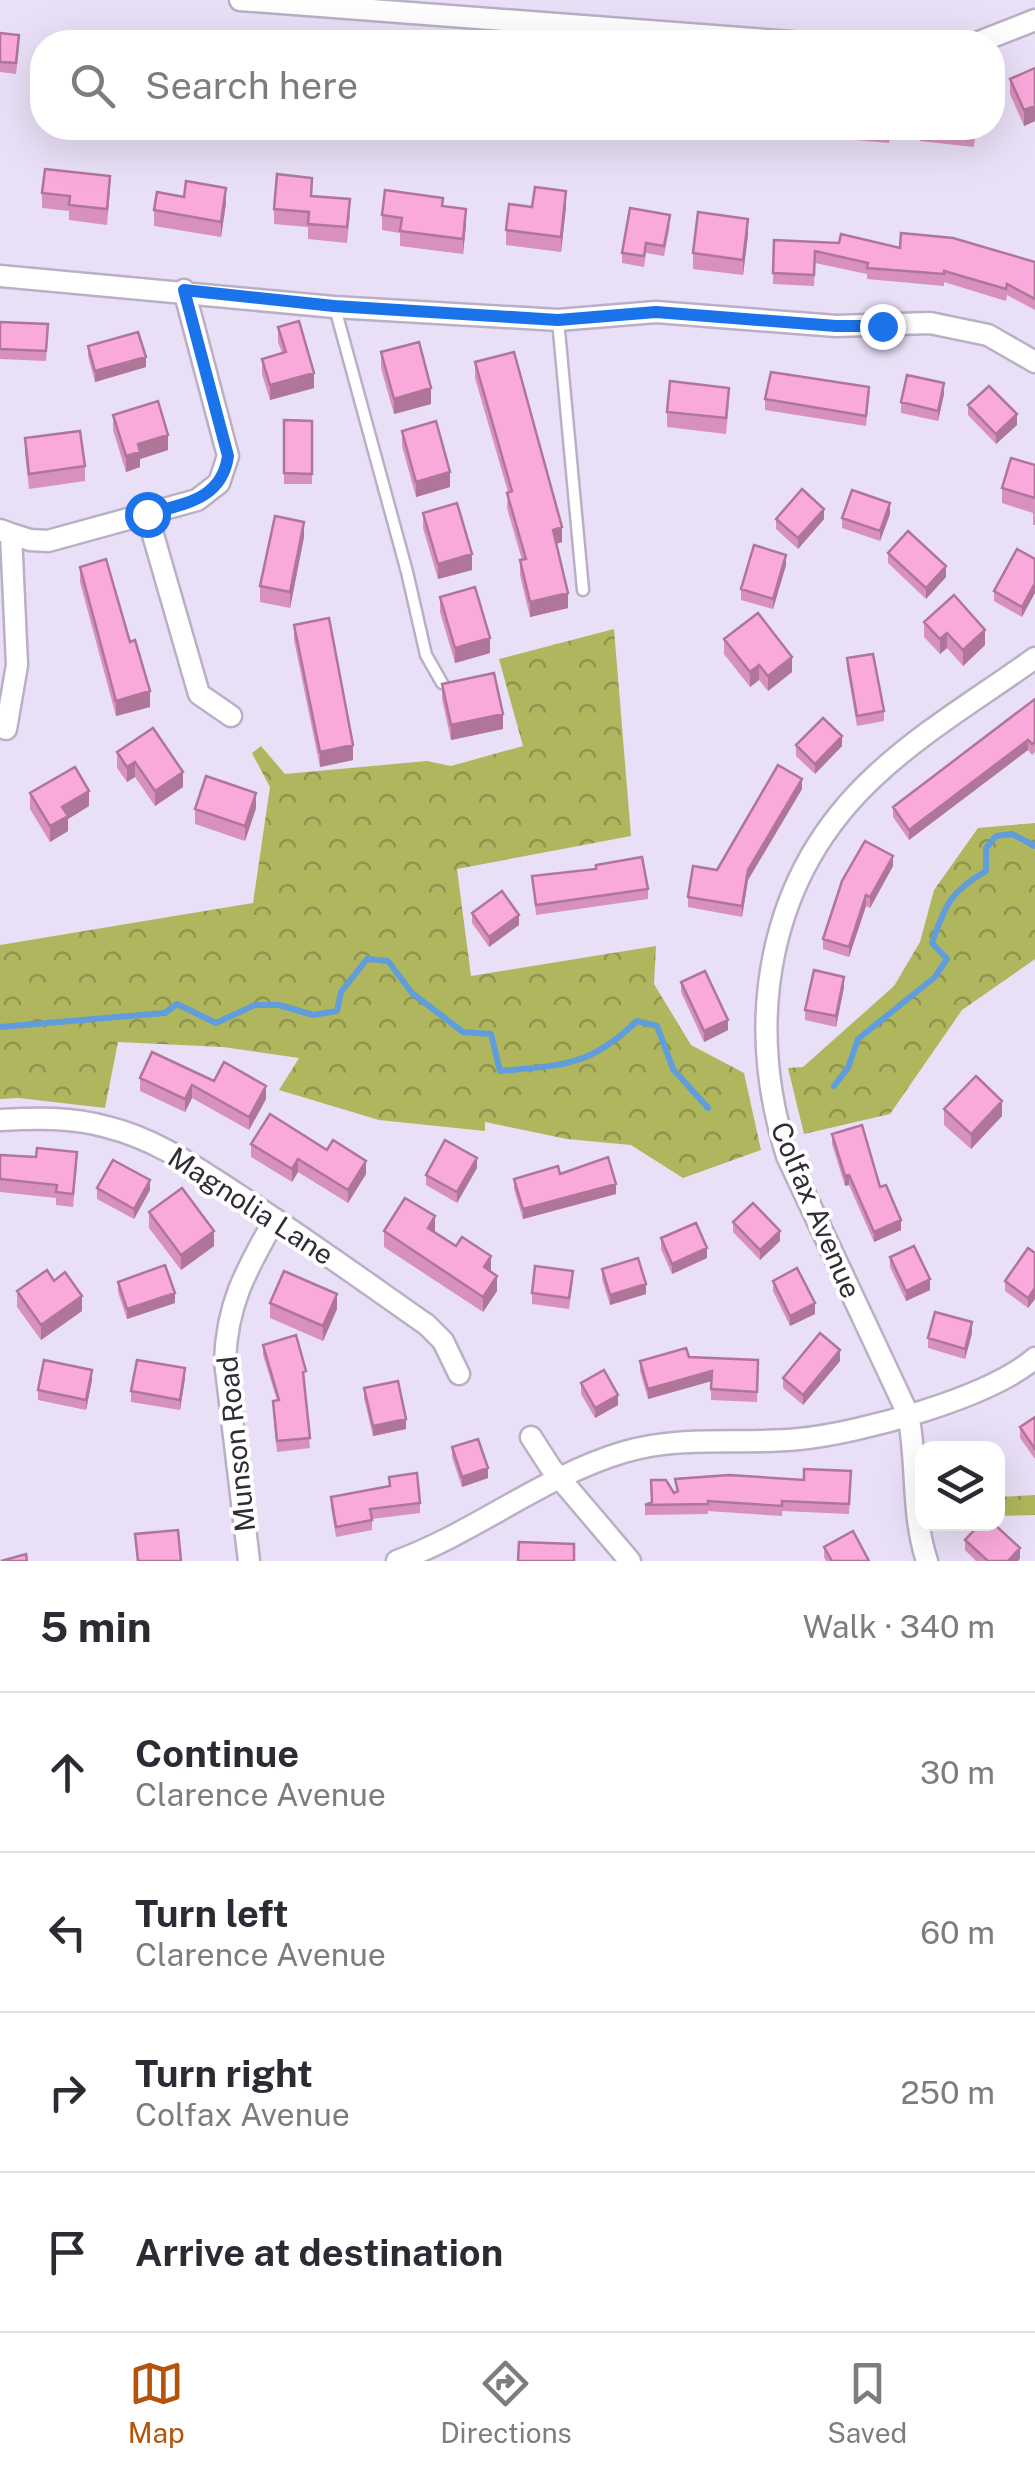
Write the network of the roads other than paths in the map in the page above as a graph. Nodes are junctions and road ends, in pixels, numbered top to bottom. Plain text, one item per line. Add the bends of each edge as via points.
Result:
1 (240, 0) edge
2 (430, 7) edge
3 (1035, 20) edge
4 (668, 30) edge
5 (1005, 32) edge
6 (0, 276) edge
7 (184, 290) junction
8 (334, 306) junction
9 (558, 320) junction
10 (1035, 362) edge
11 (147, 514) junction
12 (6, 532) edge
13 (583, 590) dead end
14 (1035, 658) edge
15 (442, 683) edge
16 (231, 716) dead end
17 (6, 729) dead end
18 (0, 1120) edge
19 (275, 1219) junction
20 (1035, 1358) edge
21 (460, 1374) dead end
22 (908, 1414) junction
23 (531, 1437) dead end
24 (560, 1478) junction
25 (249, 1561) edge
26 (397, 1561) edge
27 (630, 1561) edge
28 (927, 1561) edge

1 - 2 street
2 - 4 street
3 - 5 street
6 - 7 street
7 - 8 street
7 - 11 street via 228,456 226,470 209,494
8 - 9 street
8 - 15 lane via 426,655
9 - 10 street via 656,312 836,326 930,323 988,335
9 - 13 lane
11 - 12 street via 48,541
11 - 16 street via 199,694
12 - 17 street via 17,665
14 - 22 street, Colfax Avenue via 903,752 844,810 798,881 771,964 764,1036 775,1118
18 - 19 street, Magnolia Lane via 74,1120 141,1138
19 - 21 street, Magnolia Lane via 427,1326
19 - 25 street, Munson Road via 240,1281 226,1334
20 - 22 street via 985,1390
22 - 24 street via 799,1439 654,1444
22 - 28 street, Colfax Avenue
23 - 24 street
24 - 26 street
24 - 27 street

